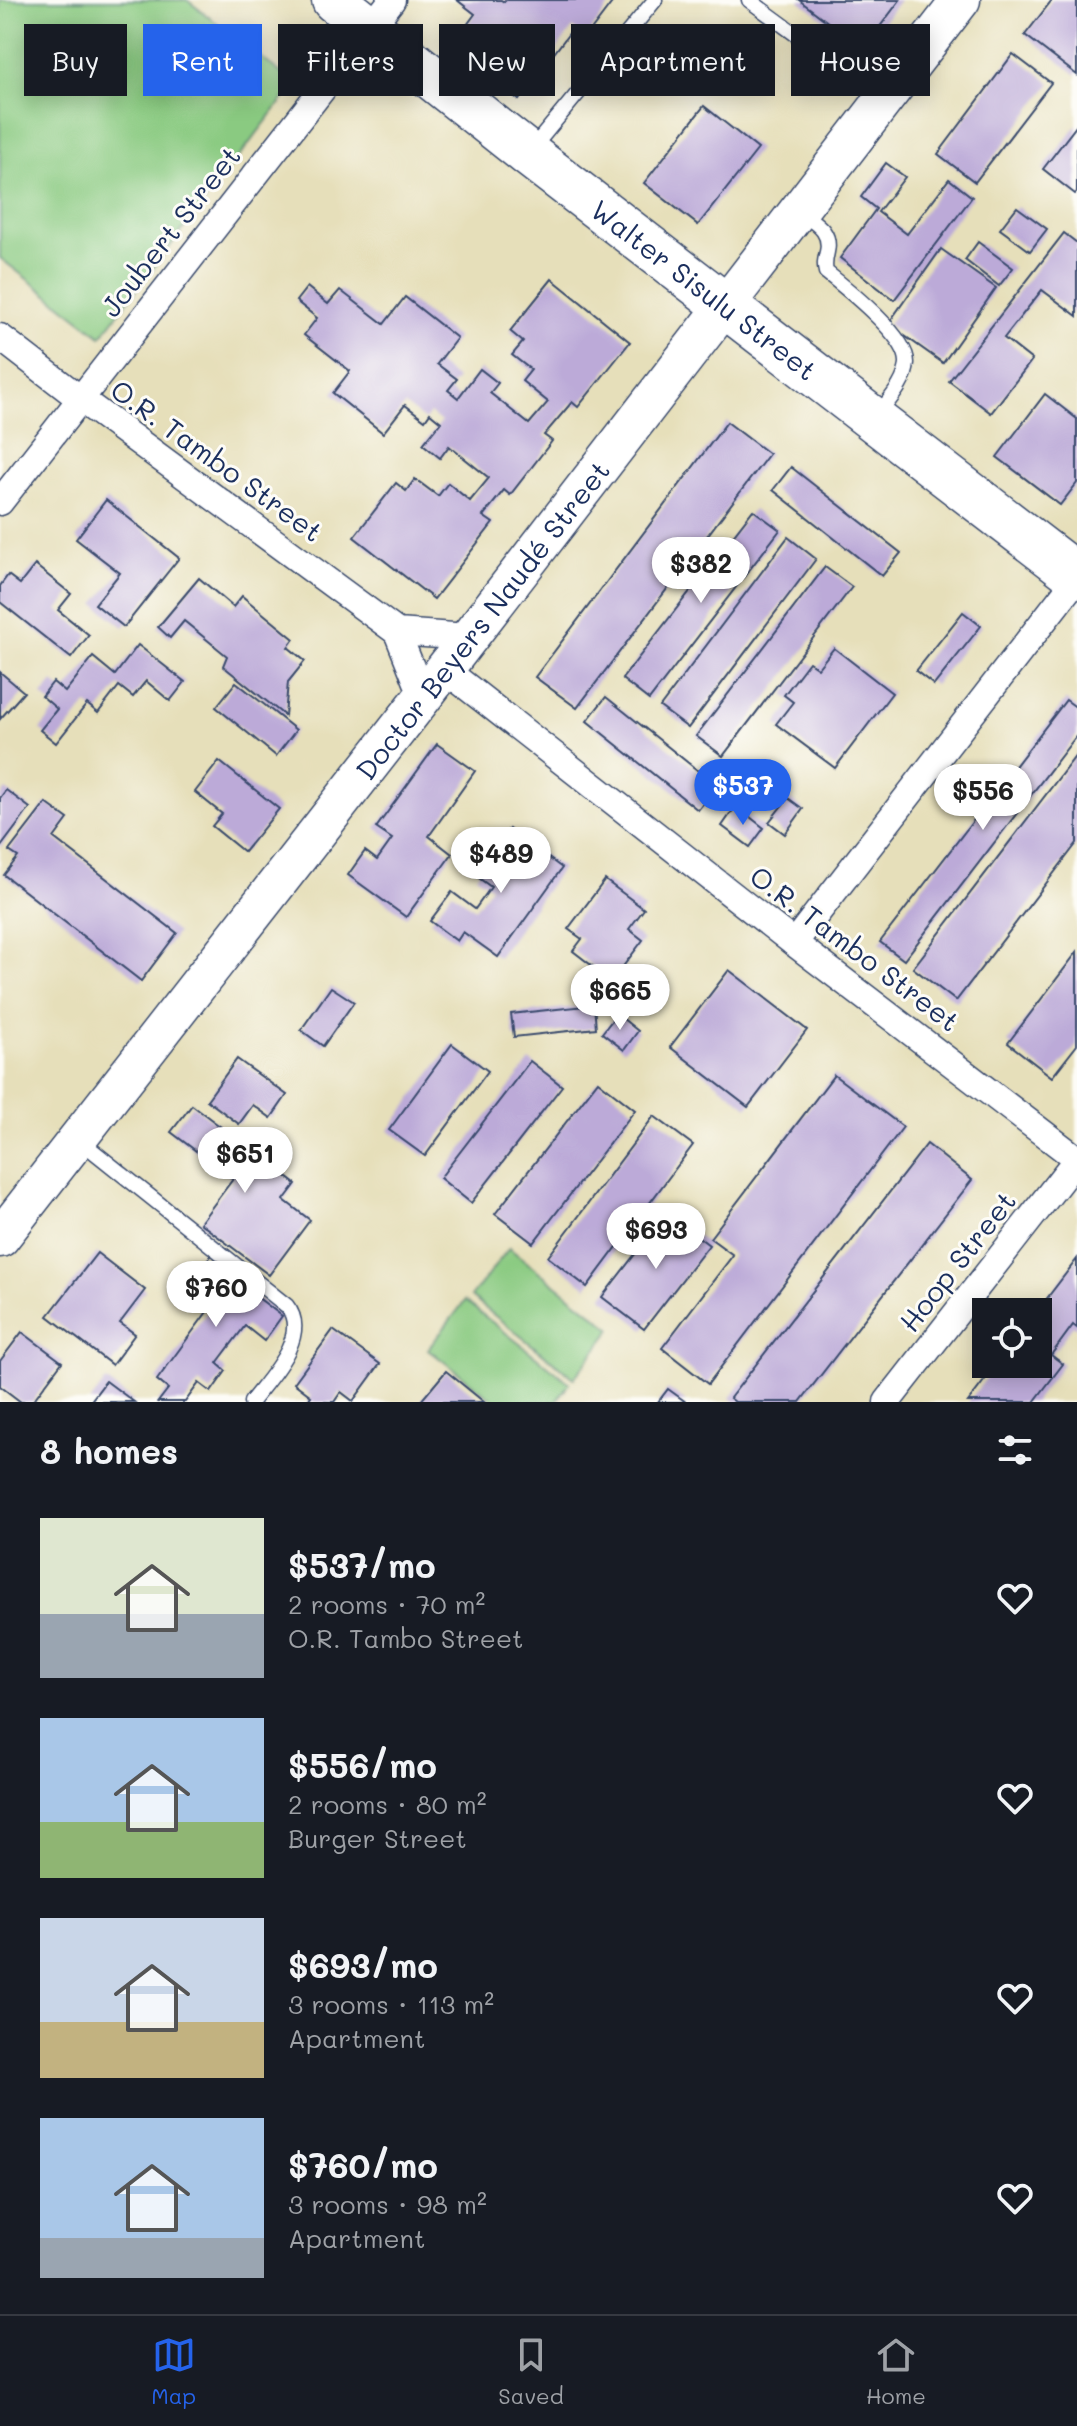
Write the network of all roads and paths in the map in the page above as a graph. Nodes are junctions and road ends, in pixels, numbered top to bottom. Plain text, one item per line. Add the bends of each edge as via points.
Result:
1 (334, 0) edge
2 (655, 0) edge
3 (749, 0) edge
4 (961, 0) edge
5 (381, 14) edge
6 (884, 99) junction
7 (528, 154) junction
8 (798, 210) junction
9 (725, 306) junction
10 (0, 337) edge
11 (79, 398) junction
12 (874, 419) junction
13 (0, 502) edge
14 (1077, 577) edge
15 (397, 632) junction
16 (468, 637) junction
17 (433, 682) junction
18 (794, 943) junction
19 (78, 1139) junction
20 (1077, 1159) edge
21 (0, 1238) edge
22 (251, 1402) edge
23 (887, 1402) edge

1 - 5 highway, Walter Sisulu Street
2 - 7 lane
3 - 6 lane
4 - 6 street, Doctor Beyers Naudé Street
5 - 7 highway, Walter Sisulu Street
5 - 11 street, Joubert Street
6 - 8 street, Doctor Beyers Naudé Street
7 - 9 highway, Walter Sisulu Street
8 - 9 street, Doctor Beyers Naudé Street
8 - 12 lane via 827,234 826,272 863,301 906,354 904,375
9 - 12 highway, Walter Sisulu Street
9 - 16 street, Doctor Beyers Naudé Street
10 - 11 street, O.R. Tambo Street
11 - 13 street, Joubert Street
11 - 15 street, O.R. Tambo Street
12 - 14 highway, Walter Sisulu Street
14 - 18 street
15 - 16 street
15 - 17 street
16 - 17 street, Doctor Beyers Naudé Street
17 - 18 street, O.R. Tambo Street
17 - 19 street, Doctor Beyers Naudé Street
18 - 20 street, O.R. Tambo Street
19 - 21 street, Doctor Beyers Naudé Street
19 - 22 lane via 292,1311 291,1343
20 - 23 street, Hoop Street

